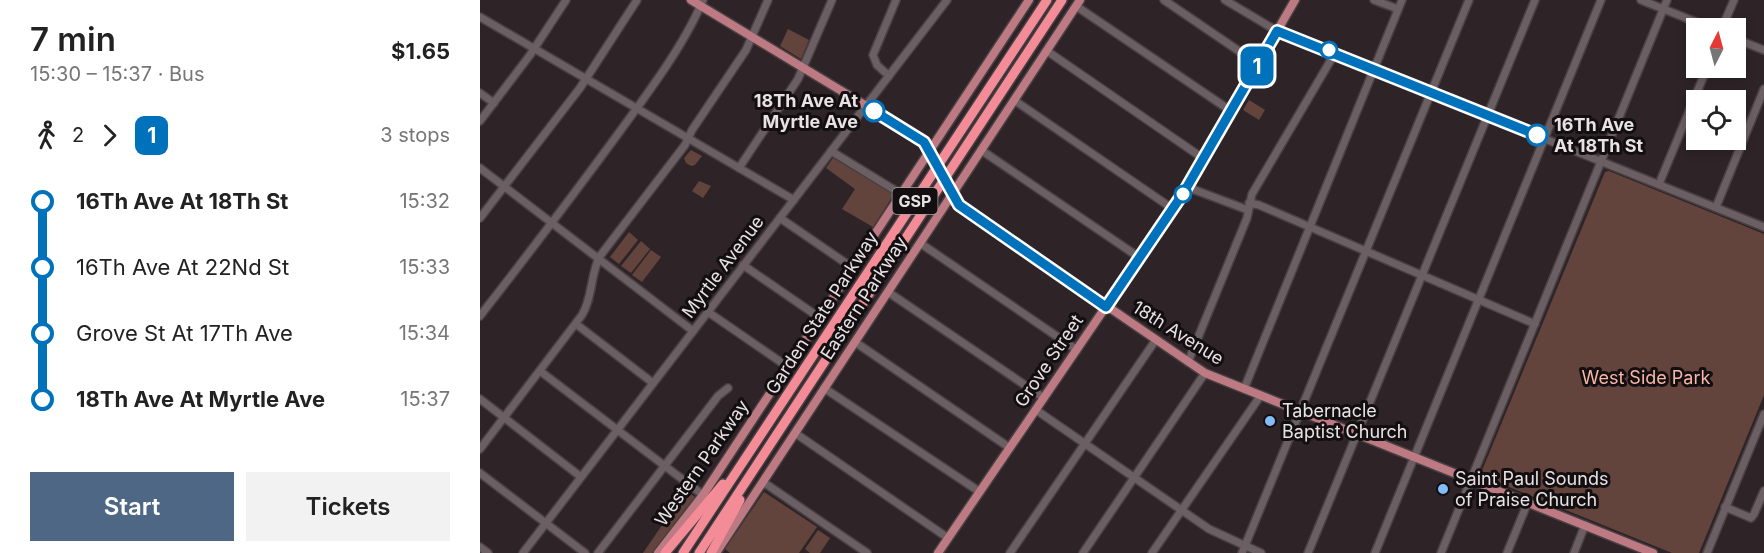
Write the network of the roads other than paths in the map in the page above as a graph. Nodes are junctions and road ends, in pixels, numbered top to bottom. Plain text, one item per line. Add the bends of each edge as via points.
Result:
1 (566, 0) edge
2 (638, 0) edge
3 (691, 0) edge
4 (768, 0) edge
5 (832, 0) edge
6 (896, 0) edge
7 (946, 0) edge
8 (1029, 0) edge
9 (1040, 0) edge
10 (1047, 0) edge
11 (1064, 0) edge
12 (1164, 0) edge
13 (1225, 0) edge
14 (1295, 0) edge
15 (1374, 0) edge
16 (1402, 0) edge
17 (1469, 0) edge
18 (1535, 0) edge
19 (1601, 0) edge
20 (1641, 0) edge
21 (1667, 0) edge
22 (1734, 0) edge
23 (702, 3) edge
24 (1078, 3) edge
25 (1398, 9) junction
26 (1663, 9) junction
27 (480, 17) edge
28 (1686, 18) edge
29 (1726, 18) edge
30 (1277, 31) junction
31 (752, 37) junction
32 (1746, 43) edge
33 (535, 49) junction
34 (1764, 50) edge
35 (1047, 51) junction
36 (1335, 53) junction
37 (1258, 64) junction
38 (1004, 66) junction
39 (803, 68) junction
40 (1375, 69) junction
41 (889, 76) junction
42 (586, 78) junction
43 (1703, 78) edge
44 (1764, 89) edge
45 (1432, 92) junction
46 (480, 93) edge
47 (1014, 100) junction
48 (494, 103) junction
49 (866, 106) junction
50 (637, 108) junction
51 (1231, 111) junction
52 (1487, 114) junction
53 (480, 121) edge
54 (689, 138) junction
55 (1545, 138) junction
56 (981, 150) junction
57 (831, 151) junction
58 (931, 155) junction
59 (1204, 159) junction
60 (1602, 160) junction
61 (480, 168) edge
62 (739, 168) junction
63 (1659, 184) junction
64 (504, 187) junction
65 (1188, 187) junction
66 (950, 192) junction
67 (901, 194) junction
68 (794, 200) junction
69 (1249, 206) junction
70 (1716, 207) junction
71 (1173, 209) junction
72 (480, 218) edge
73 (780, 218) junction
74 (552, 224) junction
75 (1311, 227) junction
76 (1764, 227) edge
77 (920, 243) junction
78 (1366, 251) junction
79 (1140, 258) junction
80 (598, 259) junction
81 (743, 265) junction
82 (853, 268) junction
83 (1422, 275) junction
84 (888, 292) junction
85 (1479, 300) junction
86 (1106, 307) junction
87 (708, 312) junction
88 (480, 316) edge
89 (820, 318) junction
90 (576, 324) junction
91 (1535, 324) junction
92 (693, 331) junction
93 (1155, 341) junction
94 (855, 342) junction
95 (1077, 350) junction
96 (1188, 362) junction
97 (788, 367) junction
98 (540, 370) junction
99 (1205, 373) junction
100 (653, 383) junction
101 (729, 388) dead end
102 (825, 388) junction
103 (1245, 389) junction
104 (1261, 395) junction
105 (1044, 398) junction
106 (480, 399) edge
107 (1036, 410) junction
108 (1301, 411) junction
109 (1764, 414) edge
110 (504, 417) junction
111 (617, 429) junction
112 (795, 433) junction
113 (1356, 433) junction
114 (777, 435) junction
115 (1085, 444) junction
116 (1010, 448) junction
117 (480, 449) edge
118 (750, 452) junction
119 (1415, 456) junction
120 (665, 466) junction
121 (480, 472) edge
122 (581, 477) junction
123 (1134, 478) junction
124 (1471, 479) junction
125 (763, 482) junction
126 (1764, 491) edge
127 (980, 492) junction
128 (704, 495) junction
129 (1528, 502) junction
130 (1725, 507) junction
131 (1182, 511) junction
132 (546, 523) junction
133 (1585, 525) junction
134 (948, 538) junction
135 (480, 547) edge
136 (1243, 550) edge
137 (1641, 551) edge
138 (488, 553) edge
139 (523, 553) edge
140 (585, 553) edge
141 (598, 553) edge
142 (658, 553) edge
143 (665, 553) edge
144 (683, 553) edge
145 (699, 553) edge
146 (711, 553) edge
147 (716, 553) edge
148 (867, 553) edge
149 (938, 553) edge
150 (1010, 553) edge
151 (1083, 553) edge
152 (1152, 553) edge
153 (1261, 553) edge
154 (1308, 553) edge
155 (1375, 553) edge
156 (1441, 553) edge
157 (1507, 553) edge
158 (1574, 553) edge
159 (1653, 553) edge
160 (1707, 553) edge

1 - 33 street
2 - 42 street
3 - 23 main road, 18th Avenue
4 - 31 street
5 - 39 street
6 - 41 street via 873,55
7 - 41 street, Myrtle Avenue
8 - 58 main road, Western Parkway
9 - 38 highway
10 - 38 highway, Garden State Parkway / GSP
11 - 114 highway, Garden State Parkway / GSP
12 - 37 street
13 - 30 street
14 - 30 main road, Grove Street
15 - 25 street
16 - 25 street
17 - 45 street
18 - 52 street
19 - 55 street
20 - 26 street
21 - 26 street
22 - 29 street
23 - 31 main road, 18th Avenue
23 - 50 street via 692,25
24 - 35 main road, Eastern Parkway
24 - 51 street
25 - 40 street
26 - 28 street
26 - 60 street
27 - 33 street
30 - 36 street
30 - 37 main road, Grove Street
31 - 39 main road, 18th Avenue
31 - 54 street
32 - 34 street
33 - 42 street
33 - 48 street
35 - 47 main road, Eastern Parkway
35 - 59 street
36 - 40 street
36 - 69 street via 1252,194
37 - 51 main road, Grove Street
38 - 118 highway, Garden State Parkway / GSP
39 - 49 main road, 18th Avenue
39 - 62 street
40 - 45 street
40 - 75 street
41 - 49 street, Myrtle Avenue
42 - 50 street
42 - 64 street
43 - 63 street
44 - 70 street
45 - 52 street
45 - 78 street
46 - 48 street
47 - 56 main road, Eastern Parkway
47 - 71 street
48 - 53 street
49 - 57 street, Myrtle Avenue
49 - 58 main road, 18th Avenue via 922,140
50 - 54 street
50 - 74 street
51 - 59 main road, Grove Street
52 - 55 street
52 - 83 street
54 - 62 street
54 - 80 street
55 - 60 street
55 - 85 street
56 - 66 main road, Eastern Parkway
56 - 79 street
57 - 67 street
57 - 68 street, Myrtle Avenue
58 - 66 main road, 18th Avenue, bridge
58 - 67 main road, Western Parkway
59 - 65 main road, Grove Street
60 - 63 street
60 - 91 street
61 - 64 street
62 - 68 street
63 - 70 street
64 - 72 street
64 - 74 street
65 - 69 street
65 - 71 main road, Grove Street
66 - 77 main road, Eastern Parkway
66 - 86 main road, 18th Avenue via 959,205
67 - 82 main road, Western Parkway
68 - 73 street, Myrtle Avenue
69 - 75 street via 1259,205
69 - 96 street
70 - 76 street
71 - 79 main road, Grove Street
73 - 81 street, Myrtle Avenue
73 - 82 street
74 - 80 street
74 - 88 street
75 - 78 street
75 - 103 street
77 - 84 main road, Eastern Parkway
77 - 95 street
78 - 83 street
78 - 108 street
79 - 86 main road, Grove Street
80 - 90 street via 588,303
80 - 92 street
81 - 87 street, Myrtle Avenue
81 - 89 street
82 - 89 main road, Western Parkway
83 - 85 street
83 - 113 street
84 - 94 main road, Eastern Parkway
84 - 105 street
85 - 91 street
85 - 119 street
86 - 93 main road, 18th Avenue
86 - 95 main road, Grove Street
87 - 92 street, Myrtle Avenue
87 - 97 street
89 - 97 main road, Western Parkway
90 - 98 street
90 - 100 street
91 - 124 street
92 - 100 street, Myrtle Avenue
93 - 96 main road, 18th Avenue
93 - 115 street
94 - 102 main road, Eastern Parkway
94 - 116 street
95 - 105 main road, Grove Street
96 - 99 main road, 18th Avenue
97 - 128 main road, Western Parkway
98 - 110 street
98 - 111 street
99 - 103 main road, 18th Avenue
99 - 123 street
100 - 111 street, Myrtle Avenue
101 - 120 street via 718,396
102 - 112 main road, Eastern Parkway
102 - 127 street
103 - 104 main road, 18th Avenue
104 - 108 main road, 18th Avenue
104 - 131 street
105 - 107 main road, Grove Street
106 - 110 street
107 - 115 street
107 - 116 main road, Grove Street
108 - 113 main road, 18th Avenue
108 - 136 street
109 - 130 street
110 - 117 street
110 - 122 street
111 - 120 street
111 - 122 street, Myrtle Avenue
112 - 125 main road, Eastern Parkway
112 - 134 street
113 - 119 main road, 18th Avenue
113 - 154 street
114 - 145 highway, Garden State Parkway / GSP
114 - 146 highway
115 - 123 street
115 - 150 street
116 - 127 main road, Grove Street
118 - 143 highway
118 - 144 highway, Garden State Parkway / GSP
119 - 124 main road, 18th Avenue
119 - 155 street
120 - 128 street
120 - 141 street
121 - 132 street
122 - 132 street, Myrtle Avenue
123 - 131 street
123 - 151 street
124 - 129 main road, 18th Avenue
124 - 156 street
125 - 147 main road, Eastern Parkway
125 - 148 street
126 - 130 street via 1751,518
127 - 134 main road, Grove Street
128 - 142 main road, Western Parkway
129 - 133 main road, 18th Avenue
129 - 157 street
130 - 160 street
131 - 136 street
131 - 152 street
132 - 139 street, Myrtle Avenue
132 - 140 street
133 - 137 main road, 18th Avenue
133 - 158 street
134 - 149 main road, Grove Street
135 - 138 street
136 - 153 street
137 - 159 main road, 18th Avenue

